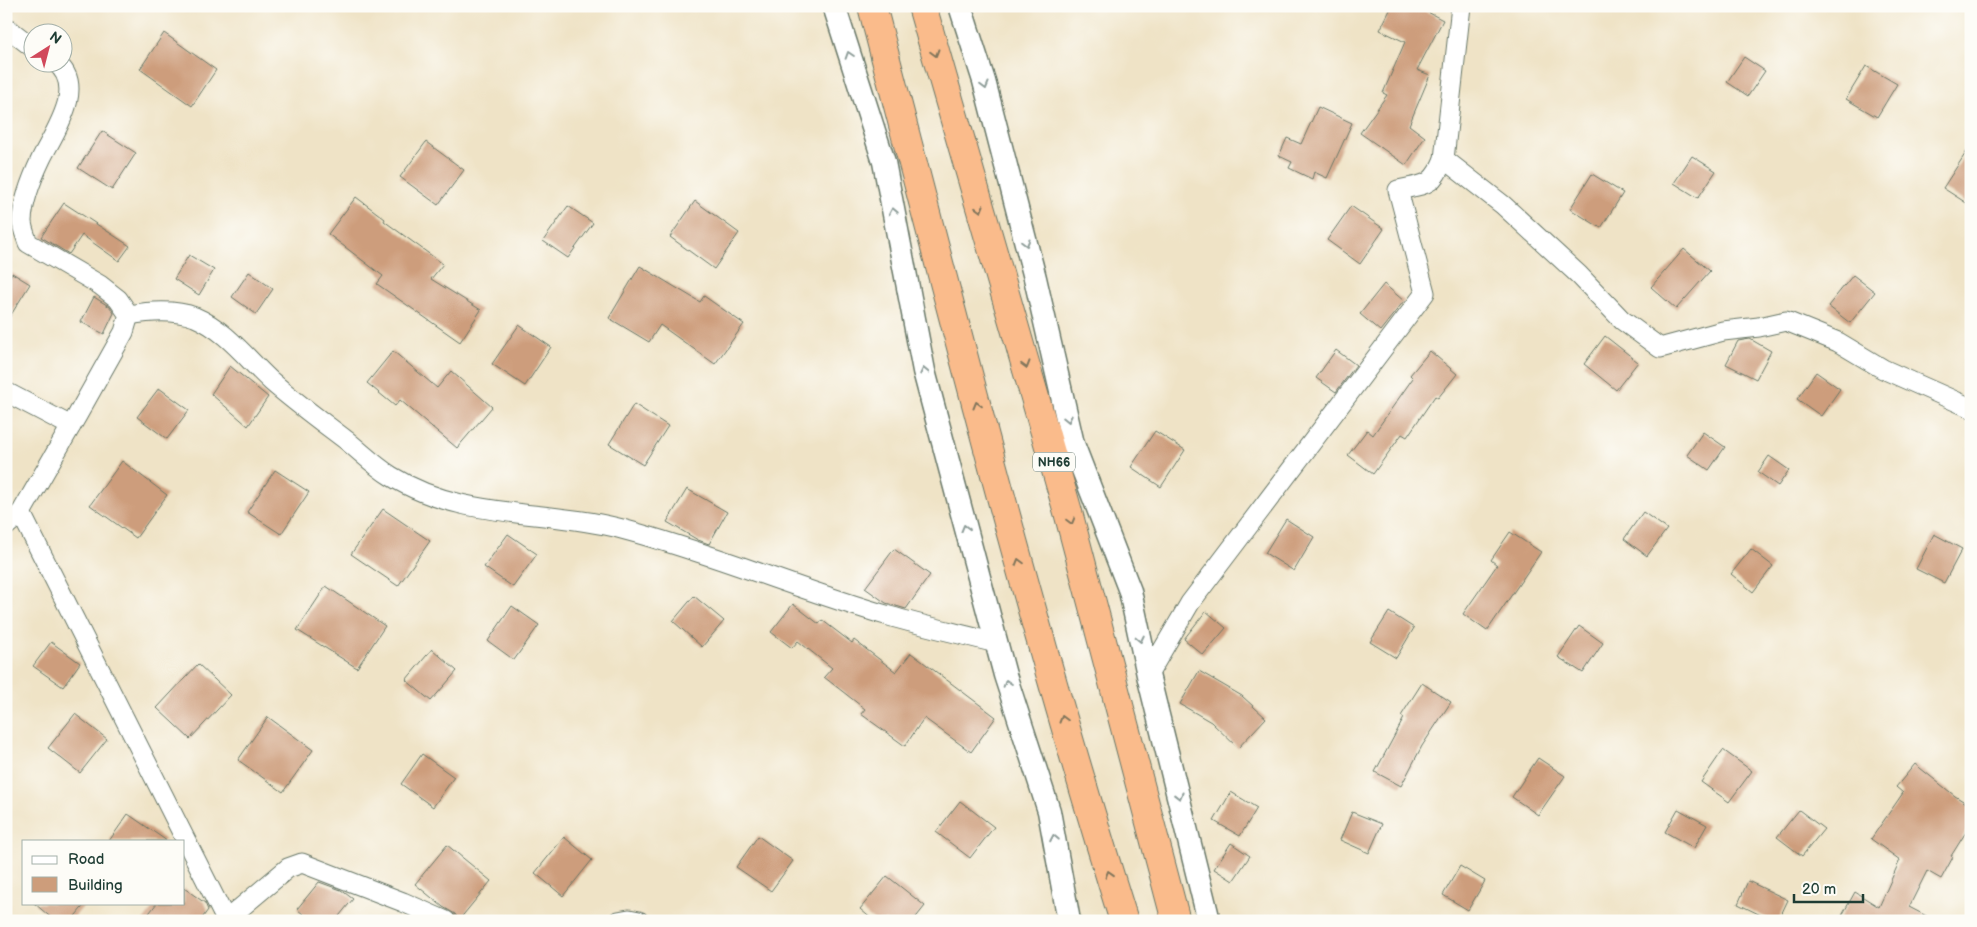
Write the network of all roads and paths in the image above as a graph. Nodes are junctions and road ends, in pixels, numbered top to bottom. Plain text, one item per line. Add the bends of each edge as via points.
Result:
1 (834, 6) edge
2 (872, 6) edge
3 (922, 6) edge
4 (960, 6) edge
5 (1461, 6) edge
6 (6, 27) edge
7 (22, 39) edge
8 (64, 72) edge
9 (1444, 159) junction
10 (129, 315) junction
11 (6, 392) edge
12 (1971, 408) edge
13 (71, 426) junction
14 (21, 513) junction
15 (6, 526) edge
16 (996, 643) junction
17 (1148, 675) junction
18 (226, 920) edge
19 (446, 921) edge
20 (618, 921) edge
21 (639, 921) edge
22 (1070, 921) edge
23 (1124, 921) edge
24 (1176, 921) edge
25 (1209, 921) edge

16 -> 1 street via 924,371 884,162
23 -> 2 highway via 1082,786 998,487
3 -> 24 highway, NH66 via 1068,512
4 -> 17 street via 984,81 1035,278 1073,444 1130,591
5 - 9 street
6 - 7 street
8 - 10 street via 69,85 68,103 26,197 22,223 28,243 100,285 118,299
9 - 12 street via 1503,205 1622,320 1660,348 1723,331 1786,321 1838,342 1883,369
9 - 17 street via 1436,177 1424,185 1398,190 1425,293 1190,603
10 - 13 street via 124,332
10 - 16 street via 175,312 194,316 212,326 291,398 391,476 431,495 490,511 619,528 889,616
11 - 13 street
13 - 14 street
14 - 15 street
14 - 18 street
22 -> 16 street via 1049,811
17 -> 25 street
18 - 19 street via 288,868 302,863
20 - 21 street

